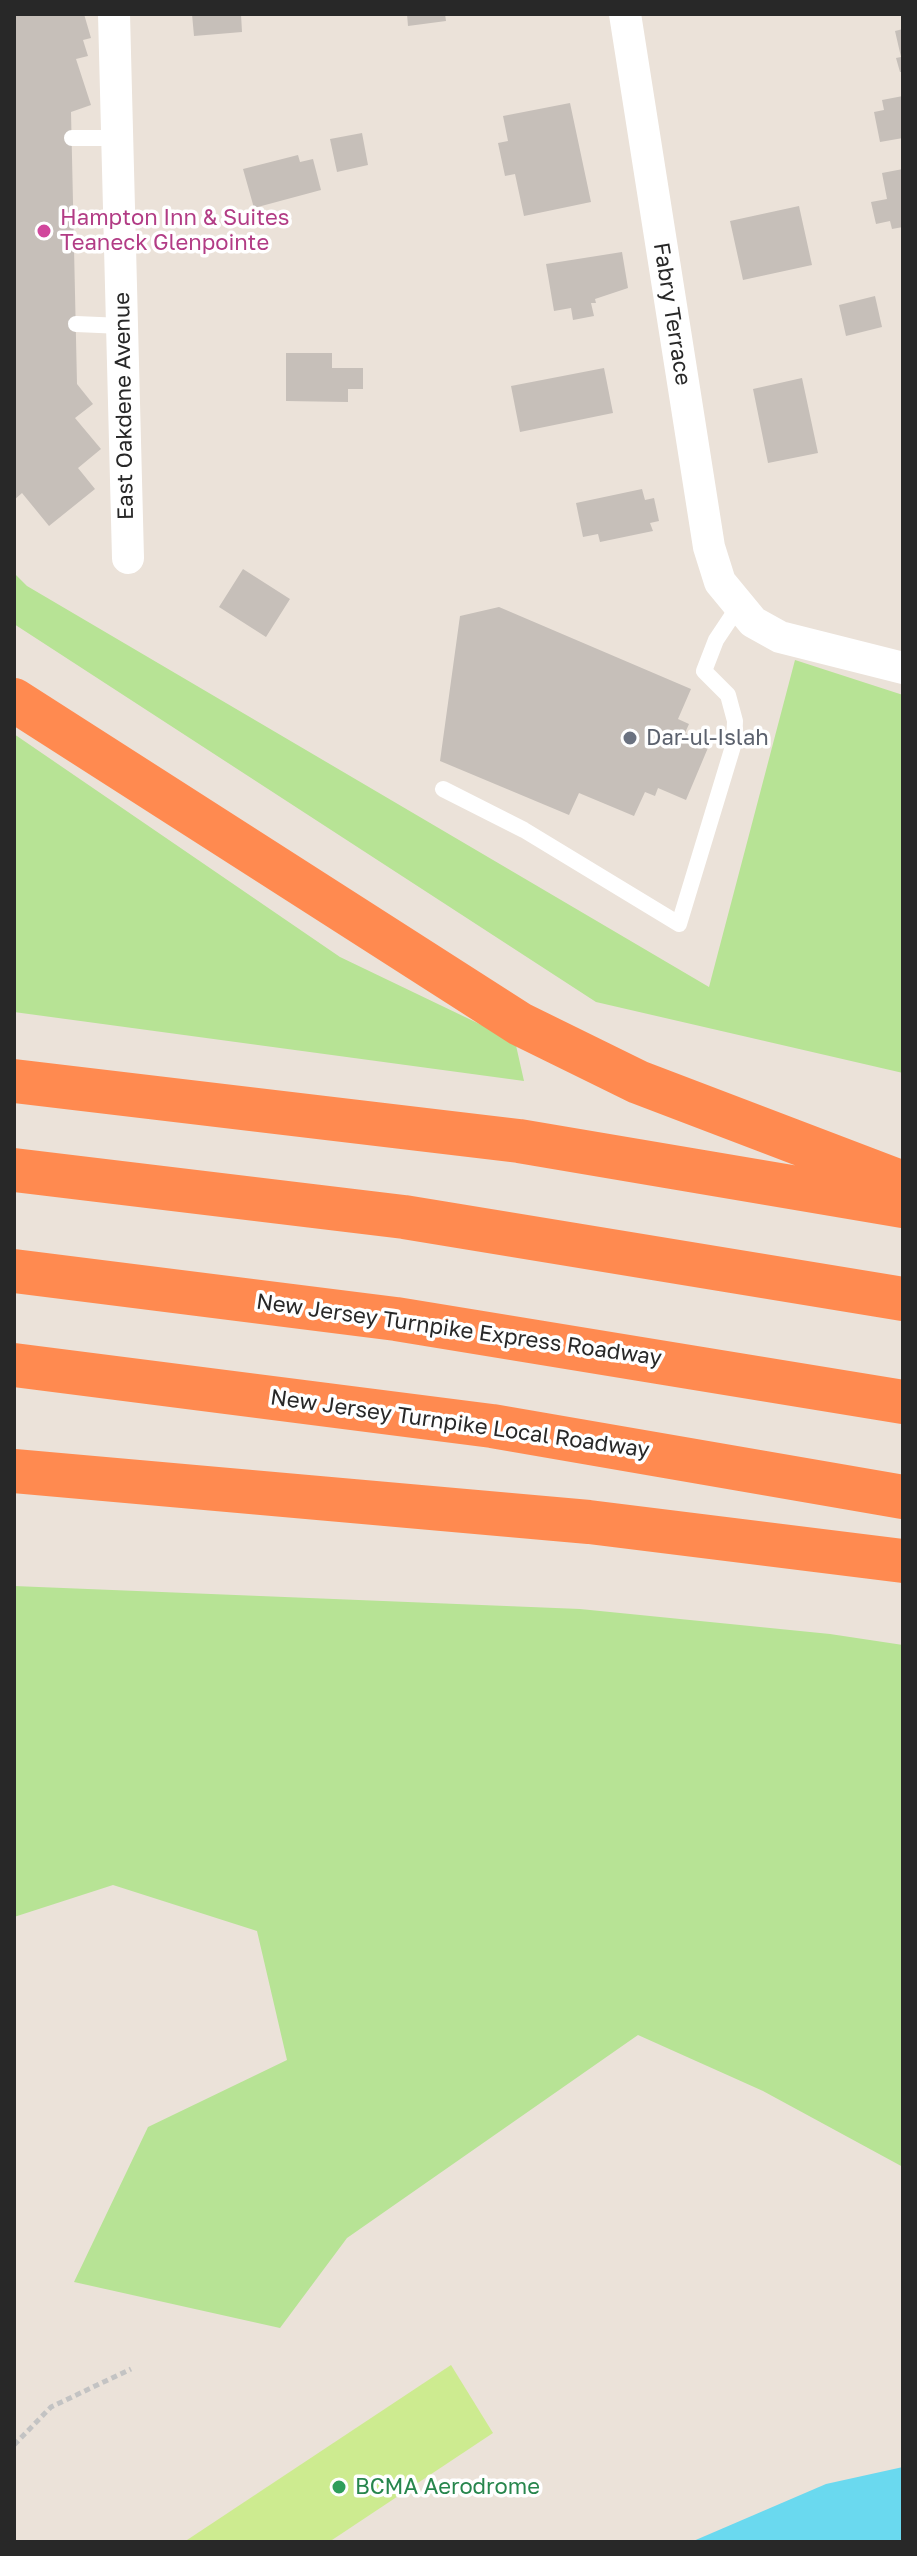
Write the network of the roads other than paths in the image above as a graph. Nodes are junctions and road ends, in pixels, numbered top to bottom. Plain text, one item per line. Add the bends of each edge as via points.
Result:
1 (114, 14) edge
2 (625, 14) edge
3 (72, 138) dead end
4 (117, 138) junction
5 (76, 324) dead end
6 (122, 326) junction
7 (128, 558) dead end
8 (738, 607) junction
9 (903, 668) edge
10 (14, 700) edge
11 (443, 789) dead end
12 (14, 1081) edge
13 (14, 1170) edge
14 (903, 1183) edge
15 (903, 1206) edge
16 (14, 1271) edge
17 (903, 1299) edge
18 (14, 1365) edge
19 (903, 1402) edge
20 (14, 1471) edge
21 (903, 1497) edge
22 (903, 1561) edge

1 - 4 street, East Oakdene Avenue
2 - 8 street, Fabry Terrace via 709,547 720,582
3 - 4 lane
4 - 6 street, East Oakdene Avenue
5 - 6 lane
6 - 7 street, East Oakdene Avenue
8 - 9 street via 780,637
8 - 11 lane via 704,671 728,695 734,743 679,924 524,830
10 - 14 highway via 520,1024 638,1082
12 - 15 highway via 519,1141
13 - 17 highway via 404,1217
16 - 19 highway, New Jersey Turnpike Express Roadway via 410,1321
18 - 21 highway, New Jersey Turnpike Local Roadway via 492,1426
20 - 22 highway via 589,1522

